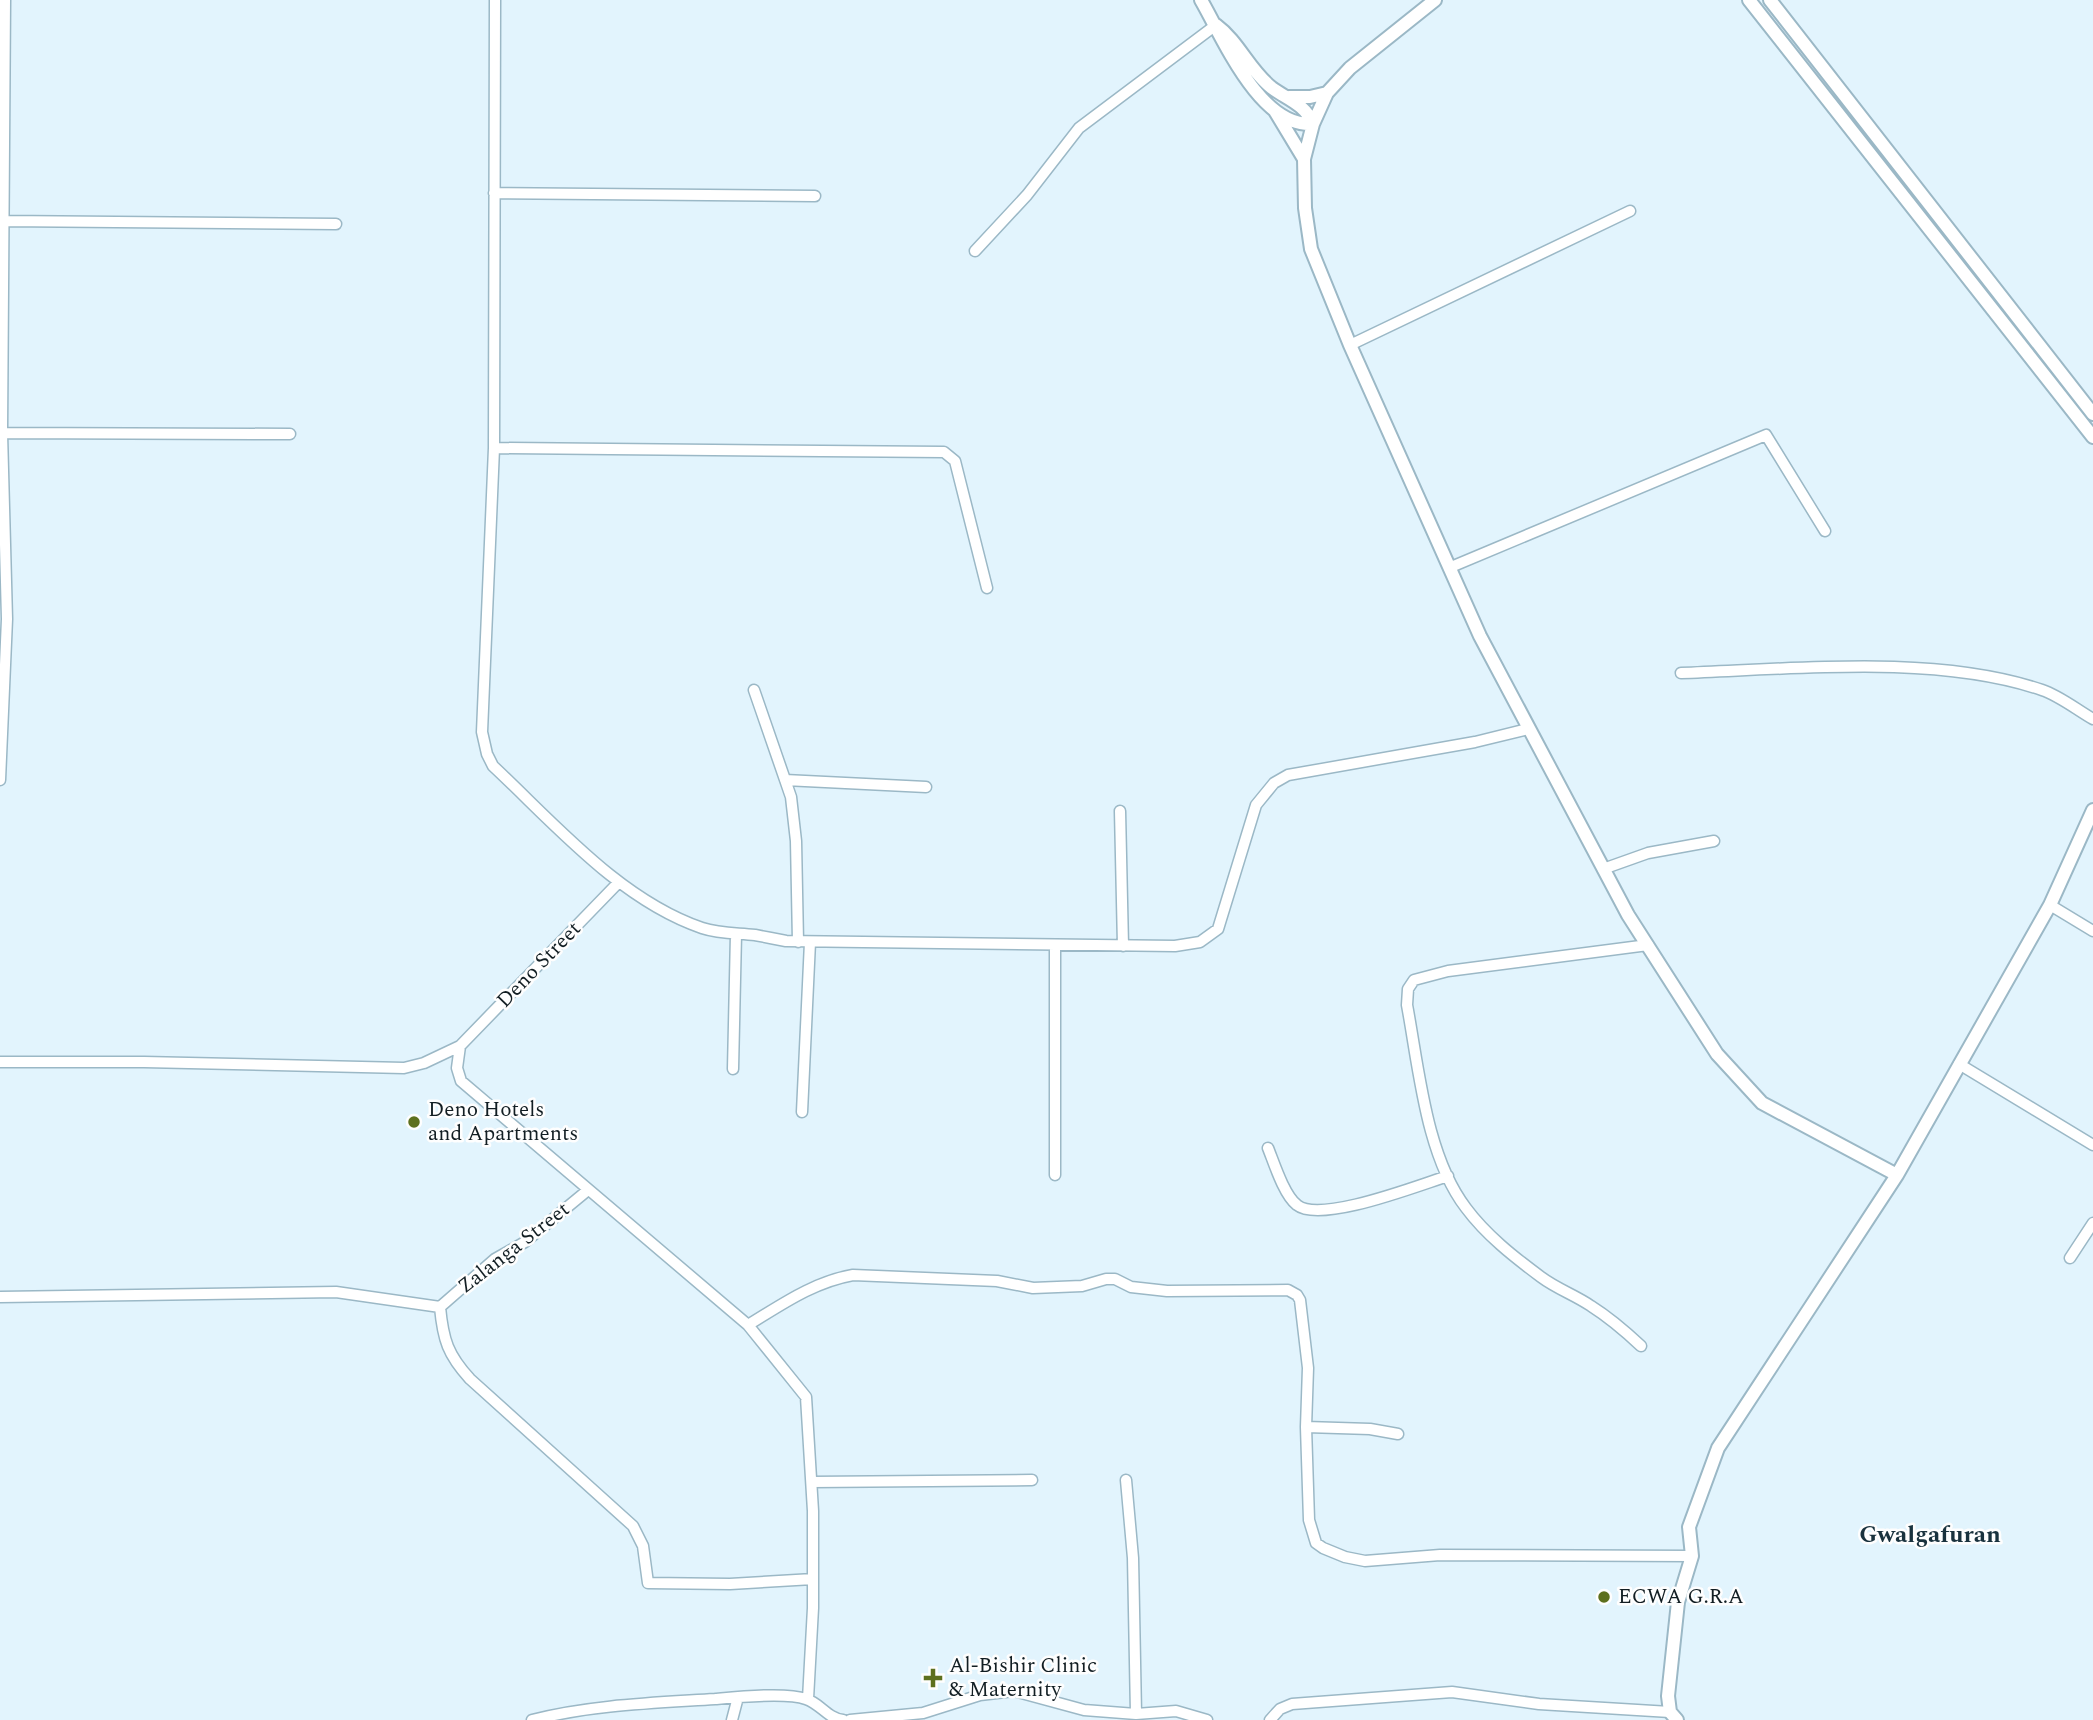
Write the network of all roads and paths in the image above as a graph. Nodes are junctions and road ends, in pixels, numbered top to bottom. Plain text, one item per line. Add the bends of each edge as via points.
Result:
1 (5, 0) edge
2 (495, 0) edge
3 (1201, 0) edge
4 (1434, 0) edge
5 (1749, 0) edge
6 (1771, 2) edge
7 (1760, 13) junction
8 (1216, 25) junction
9 (1327, 93) junction
10 (1287, 97) junction
11 (1275, 110) junction
12 (1313, 124) junction
13 (2, 141) edge
14 (1304, 159) junction
15 (494, 193) junction
16 (815, 196) dead end
17 (1630, 211) dead end
18 (4, 221) junction
19 (336, 224) dead end
20 (975, 251) dead end
21 (1350, 345) junction
22 (1, 367) edge
23 (2093, 414) edge
24 (2, 433) junction
25 (290, 434) dead end
26 (2093, 437) edge
27 (494, 448) junction
28 (1825, 531) dead end
29 (1451, 567) junction
30 (986, 588) dead end
31 (1681, 673) dead end
32 (754, 690) dead end
33 (2093, 719) edge
34 (1528, 729) junction
35 (0, 780) edge
36 (785, 780) junction
37 (926, 788) dead end
38 (2093, 810) edge
39 (1120, 811) dead end
40 (1714, 841) dead end
41 (1603, 869) junction
42 (618, 883) junction
43 (2050, 905) junction
44 (2093, 931) edge
45 (736, 934) junction
46 (798, 942) junction
47 (810, 942) junction
48 (1055, 945) junction
49 (1648, 945) junction
50 (1123, 946) junction
51 (460, 1046) junction
52 (0, 1062) edge
53 (1959, 1064) junction
54 (733, 1069) dead end
55 (802, 1112) dead end
56 (2093, 1145) edge
57 (1268, 1147) dead end
58 (1055, 1175) dead end
59 (1898, 1175) junction
60 (1448, 1176) junction
61 (588, 1190) junction
62 (2093, 1223) edge
63 (2070, 1258) dead end
64 (0, 1297) edge
65 (440, 1307) junction
66 (748, 1325) junction
67 (1641, 1346) dead end
68 (1306, 1427) junction
69 (1398, 1434) dead end
70 (1032, 1480) dead end
71 (1126, 1480) dead end
72 (812, 1482) junction
73 (1692, 1556) junction
74 (813, 1579) junction
75 (738, 1697) junction
76 (808, 1699) junction
77 (1136, 1714) junction
78 (1674, 1716) edge
79 (532, 1720) edge
80 (733, 1720) edge
81 (843, 1720) edge
82 (850, 1720) edge
83 (1207, 1720) edge
84 (1270, 1720) edge

1 - 13 street
2 - 15 street
3 - 8 street
4 - 9 street via 1350,68
5 - 7 street
6 - 7 street
6 - 23 street
7 - 26 street
8 - 10 street via 1262,78
8 - 11 street via 1255,91
8 - 20 street via 1079,128 1027,195
9 - 10 street
9 - 12 street
10 - 12 street via 1306,111
11 - 12 street
11 - 14 street
12 - 14 street
13 - 18 street
14 - 21 street via 1311,249
15 - 16 street
15 - 27 street
17 - 21 street
18 - 19 street
18 - 22 street
21 - 29 street
22 - 24 street
24 - 25 street
24 - 35 street via 7,619
27 - 30 street via 944,452 956,461
27 - 42 street via 482,732 487,754 493,766
28 - 29 street via 1766,435
29 - 34 street
31 - 33 street via 1930,669 2045,690
32 - 36 street
34 - 41 street
34 - 50 street via 1288,775 1256,804 1218,929 1194,944
36 - 37 street
36 - 46 street via 796,841
38 - 43 street
39 - 50 street
40 - 41 street via 1648,853
41 - 49 street
42 - 45 street via 701,928
42 - 51 street, Deno Street
43 - 44 street
43 - 53 street
45 - 46 street
45 - 54 street
46 - 47 street
47 - 48 street
47 - 55 street
48 - 50 street
48 - 58 street
49 - 59 street via 1717,1054 1762,1104
49 - 60 street via 1448,971 1414,980 1407,1005 1427,1107
51 - 52 street via 404,1068
51 - 61 street via 457,1068 461,1081
53 - 56 street
53 - 59 street
57 - 60 street via 1284,1186 1296,1205 1308,1211 1347,1207
59 - 73 street via 1718,1448 1689,1527
60 - 67 street via 1466,1209 1510,1254 1554,1287 1620,1325
61 - 65 street, Zalanga Street via 525,1242 495,1259
61 - 66 street
62 - 63 street
64 - 65 street via 336,1292
65 - 74 street via 442,1333 452,1359 633,1525 643,1546 648,1583
66 - 68 street via 810,1289 853,1275 1033,1288 1115,1279 1131,1287 1167,1291 1287,1290 1300,1300 1308,1368
66 - 72 street via 806,1396
68 - 69 street
68 - 73 street via 1311,1532 1316,1543 1331,1553 1365,1560 1440,1555
70 - 72 street
71 - 77 street via 1133,1558
72 - 74 street
73 - 78 street via 1678,1602 1668,1696
74 - 76 street
75 - 76 street
75 - 79 street via 572,1712
75 - 80 street
76 - 81 street via 830,1717
77 - 82 street via 1084,1710 1031,1694 999,1691 923,1713
77 - 83 street via 1176,1711
78 - 84 street via 1452,1692 1292,1704

